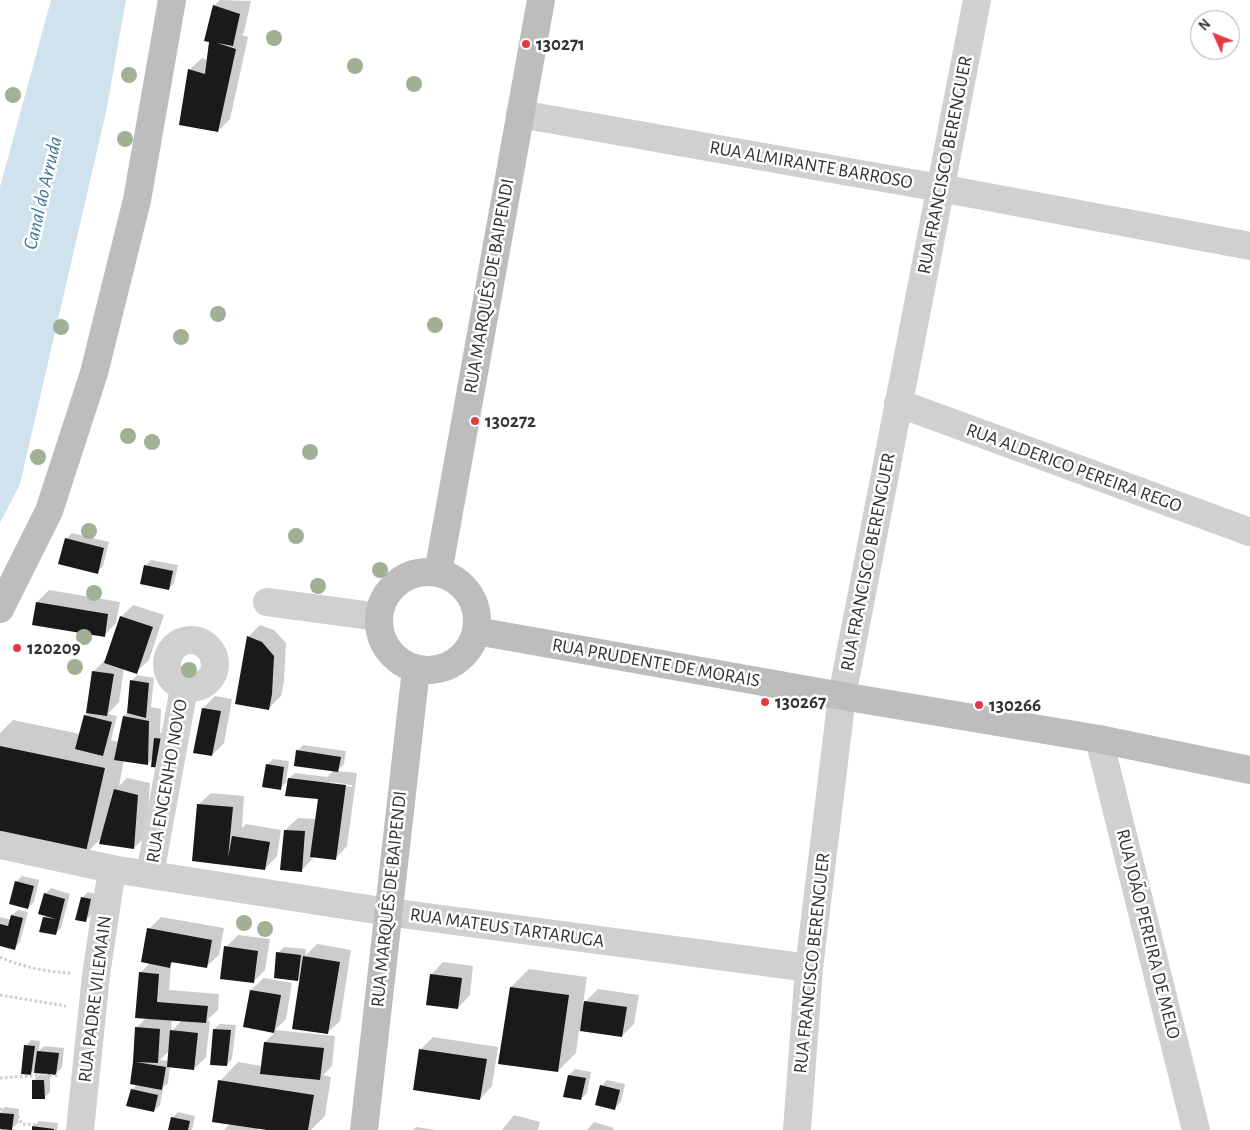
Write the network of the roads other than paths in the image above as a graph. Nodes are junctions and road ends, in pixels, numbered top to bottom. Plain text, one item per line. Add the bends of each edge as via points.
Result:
1 (172, 0) edge
2 (541, 0) edge
3 (977, 0) edge
4 (520, 114) junction
5 (940, 188) junction
6 (1250, 246) edge
7 (898, 403) junction
8 (1250, 532) edge
9 (438, 573) junction
10 (267, 602) dead end
11 (0, 609) edge
12 (379, 617) junction
13 (476, 631) junction
14 (416, 669) junction
15 (184, 688) dead end
16 (842, 696) junction
17 (1099, 739) junction
18 (1250, 770) edge
19 (0, 845) edge
20 (112, 869) junction
21 (150, 874) junction
22 (388, 912) junction
23 (809, 968) junction
24 (80, 1130) edge
25 (364, 1130) edge
26 (797, 1130) edge
27 (1196, 1130) edge

1 - 11 street via 136,200 94,373 49,511
2 - 4 street, RUA MARQUÊS DE BAIPENDI
3 - 5 street, RUA FRANCISCO BERENGUER
4 - 5 street, RUA ALMIRANTE BARROSO
4 - 9 street, RUA MARQUÊS DE BAIPENDI
5 - 6 street, RUA ALMIRANTE BARROSO
5 - 7 street, RUA FRANCISCO BERENGUER
7 - 8 street, RUA ALDERICO PEREIRA REGO
7 - 16 street, RUA FRANCISCO BERENGUER
9 - 12 street via 411,575 399,582 389,591
9 - 13 street via 453,578 473,601
10 - 12 street
12 - 14 street via 379,629 388,650
13 - 14 street via 461,658 433,670
13 - 16 street, RUA PRUDENTE DE MORAIS
14 - 22 street, RUA MARQUÊS DE BAIPENDI
15 - 21 street, RUA ENGENHO NOVO
16 - 17 street, RUA PRUDENTE DE MORAIS
16 - 23 street, RUA FRANCISCO BERENGUER
17 - 18 street, RUA PRUDENTE DE MORAIS
17 - 27 street, RUA JOÃO PEREIRA DE MELO
19 - 20 street, RUA MATEUS TARTARUGA
20 - 21 street, RUA MATEUS TARTARUGA
20 - 24 street, RUA PADRE VILEMAIN via 96,974
21 - 22 street, RUA MATEUS TARTARUGA
22 - 23 street, RUA MATEUS TARTARUGA
22 - 25 street, RUA MARQUÊS DE BAIPENDI
23 - 26 street, RUA FRANCISCO BERENGUER

